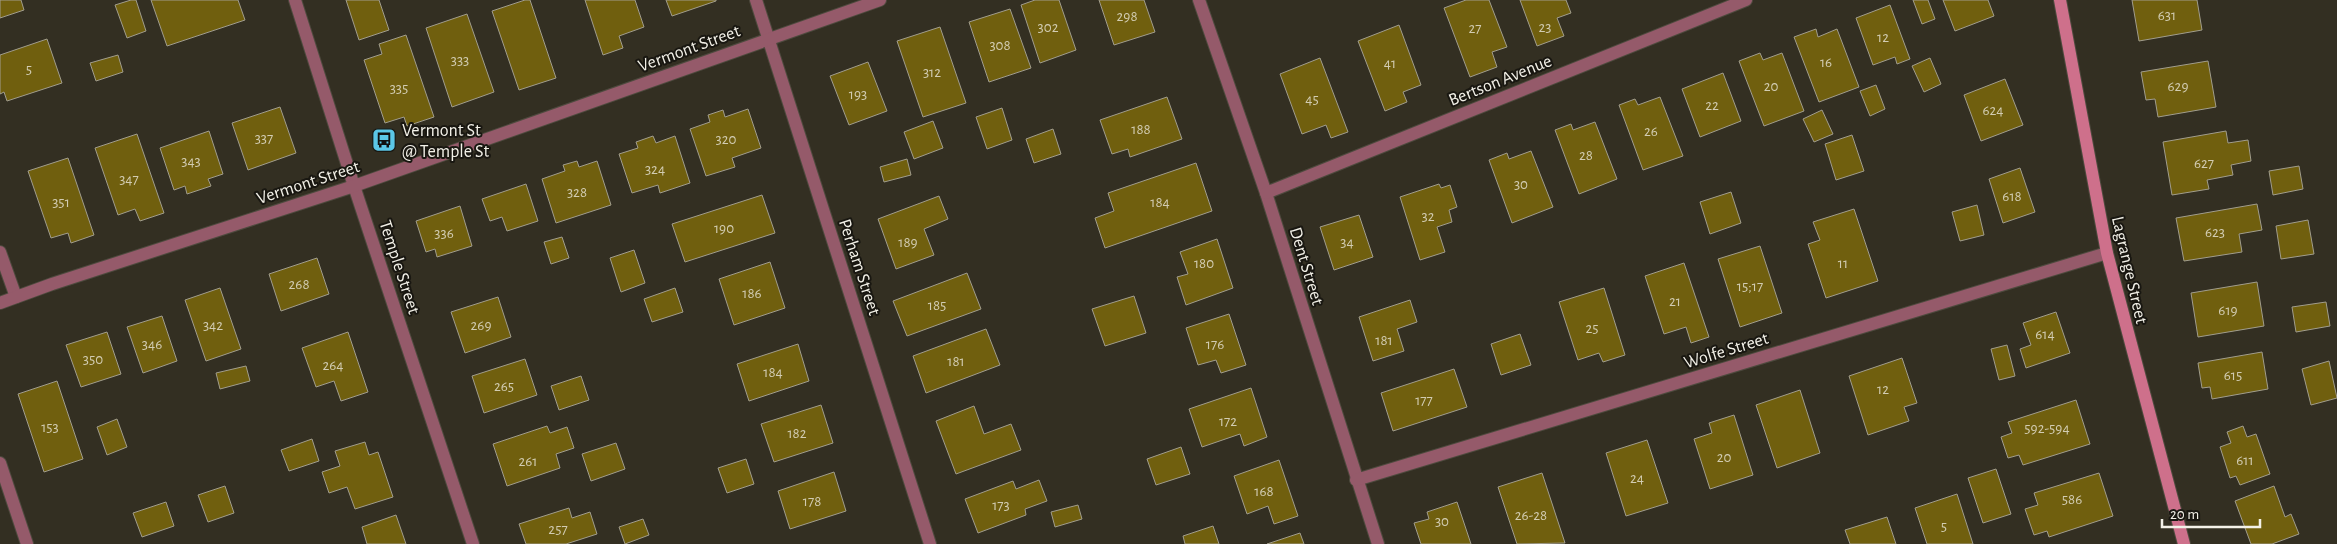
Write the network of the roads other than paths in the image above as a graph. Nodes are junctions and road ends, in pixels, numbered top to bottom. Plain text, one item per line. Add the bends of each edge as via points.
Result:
1 (295, 0) edge
2 (756, 0) edge
3 (880, 0) edge
4 (1199, 0) edge
5 (1746, 0) edge
6 (2060, 0) edge
7 (769, 38) junction
8 (354, 186) junction
9 (1266, 193) junction
10 (0, 252) edge
11 (2107, 253) junction
12 (16, 298) junction
13 (0, 303) edge
14 (0, 463) edge
15 (1356, 480) junction
16 (27, 544) edge
17 (474, 544) edge
18 (930, 544) edge
19 (1378, 544) edge
20 (2184, 544) edge

1 - 8 street, Temple Street
2 - 7 street, Perham Street
3 - 7 street, Vermont Street
4 - 9 street, Dent Street
5 - 9 street, Bertson Avenue
6 - 11 main road, Lagrange Street
7 - 8 street, Vermont Street
7 - 18 street, Perham Street
8 - 12 street, Vermont Street
8 - 17 street, Temple Street
9 - 15 street, Dent Street
10 - 12 street
11 - 15 street, Wolfe Street
11 - 20 main road, Lagrange Street
12 - 13 street, Vermont Street
14 - 16 street
15 - 19 street, Dent Street

